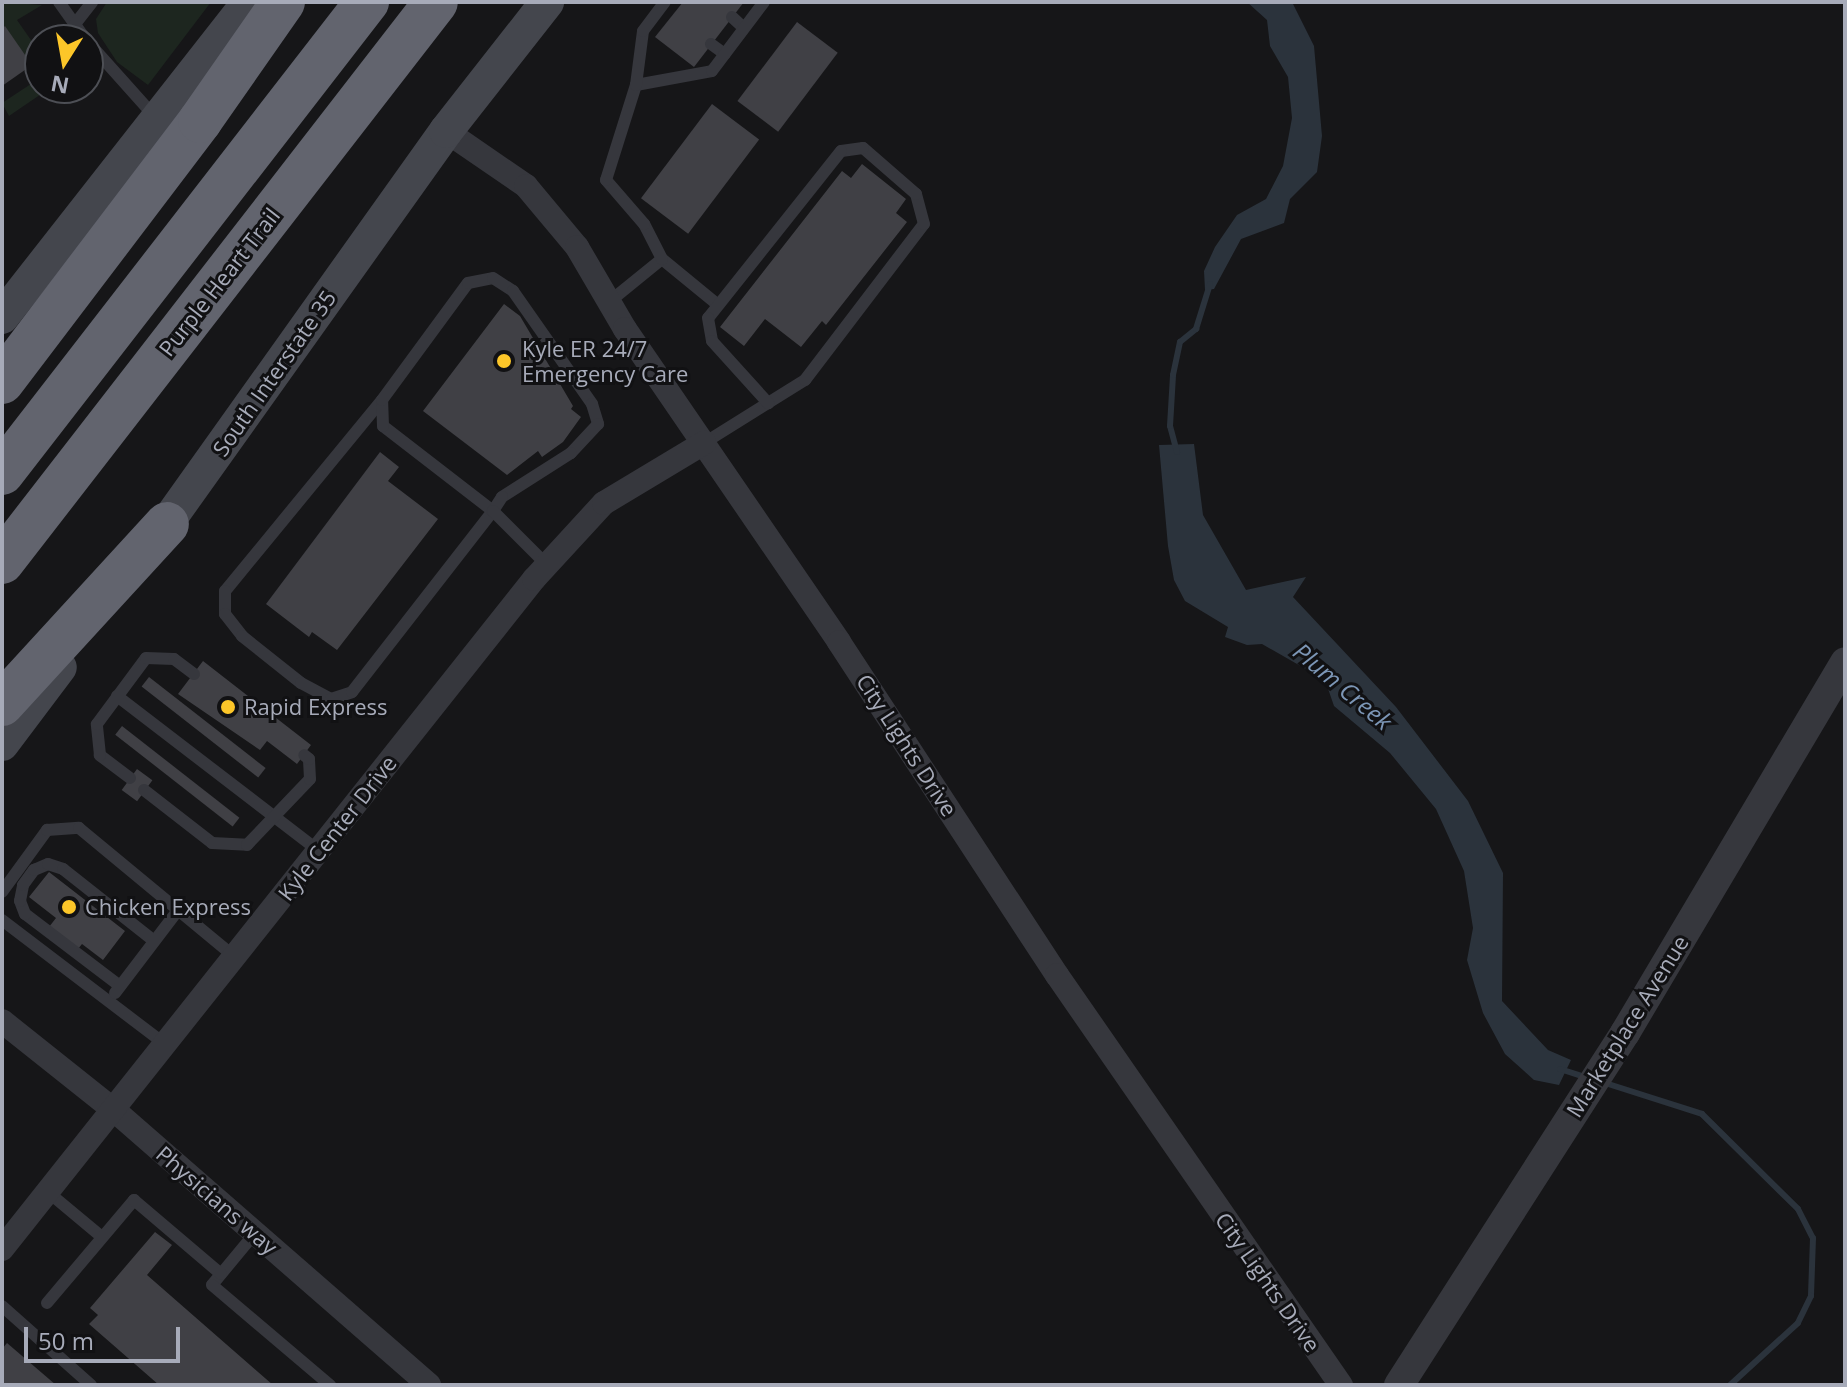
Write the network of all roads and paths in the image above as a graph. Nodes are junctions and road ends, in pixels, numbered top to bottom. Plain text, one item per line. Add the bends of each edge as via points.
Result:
1 (59, 2) edge
2 (92, 2) edge
3 (249, 2) edge
4 (283, 2) edge
5 (367, 2) edge
6 (436, 2) edge
7 (547, 2) edge
8 (764, 2) edge
9 (663, 5) edge
10 (673, 15) dead end
11 (732, 17) dead end
12 (75, 24) joint
13 (744, 28) junction
14 (711, 44) dead end
15 (725, 54) junction
16 (104, 60) edge
17 (636, 85) junction
18 (155, 118) junction
19 (446, 131) junction
20 (662, 259) junction
21 (609, 302) junction
22 (718, 305) junction
23 (2, 317) edge
24 (2, 382) edge
25 (382, 400) junction
26 (768, 403) junction
27 (704, 443) junction
28 (2, 473) edge
29 (493, 511) junction
30 (167, 524) junction
31 (2, 562) edge
32 (547, 565) junction
33 (1845, 662) edge
34 (194, 674) dead end
35 (117, 696) junction
36 (2, 704) edge
37 (2, 744) edge
38 (304, 755) dead end
39 (130, 778) dead end
40 (144, 790) dead end
41 (276, 818) junction
42 (319, 851) junction
43 (2, 892) edge
44 (176, 913) junction
45 (2, 920) edge
46 (153, 940) junction
47 (235, 957) junction
48 (120, 986) junction
49 (109, 1002) junction
50 (2, 1021) edge
51 (166, 1045) junction
52 (114, 1110) junction
53 (48, 1192) junction
54 (255, 1233) junction
55 (102, 1237) junction
56 (4, 1242) edge
57 (221, 1274) junction
58 (47, 1303) dead end
59 (2, 1306) edge
60 (423, 1383) edge
61 (91, 1385) edge
62 (330, 1385) edge
63 (1341, 1385) edge
64 (1399, 1385) edge

1 - 12 lane
2 - 12 lane
3 - 18 main road
4 - 24 highway via 200,121
5 - 28 highway
6 - 31 highway, Purple Heart Trail
7 - 19 main road, South Interstate 35
8 - 13 lane
9 - 10 lane
9 - 17 lane via 643,31
11 - 13 lane
13 - 15 lane
14 - 15 lane
15 - 17 lane via 712,71
16 - 18 lane
17 - 20 lane via 606,180 644,224
18 - 23 main road
19 - 21 street, City Lights Drive via 526,186 577,247
19 - 30 main road, South Interstate 35
20 - 21 lane
20 - 22 lane
21 - 27 street, City Lights Drive
22 - 26 lane via 708,318 712,341
22 - 26 lane via 841,151 863,148 916,194 924,224 805,380
25 - 29 lane via 383,426
25 - 29 lane via 468,283 493,278 513,291 592,404 598,424 571,453 502,497
25 - 29 lane via 225,591 225,614 242,636 301,683 331,699 352,692
26 - 27 lane
27 - 32 street, Kyle Center Drive via 604,503
27 - 63 street, City Lights Drive via 1066,988
29 - 32 lane
30 - 36 highway
30 - 37 main road, South Interstate 35
32 - 42 street, Kyle Center Drive
33 - 64 street, Marketplace Avenue via 1625,1033
34 - 35 lane via 174,659 146,658
35 - 39 lane via 97,724 100,755
35 - 41 lane
38 - 41 lane via 310,779
40 - 41 lane via 212,843 247,845
41 - 42 lane
42 - 47 street, Kyle Center Drive
43 - 44 lane via 47,830 79,828 118,855
44 - 46 lane
44 - 47 lane
45 - 49 lane
46 - 48 lane
46 - 48 lane via 63,869 48,864 34,870 23,885 20,901 25,914
47 - 51 street, Kyle Center Drive
48 - 49 lane
49 - 51 lane
50 - 52 street, Physicians way
51 - 52 street, Kyle Center Drive
52 - 53 street, Kyle Center Drive
52 - 54 street, Physicians way
53 - 55 lane
53 - 56 street, Kyle Center Drive
54 - 57 lane
54 - 60 street, Physicians way
55 - 57 lane via 134,1200
55 - 58 lane
57 - 62 lane via 212,1285
59 - 61 lane

